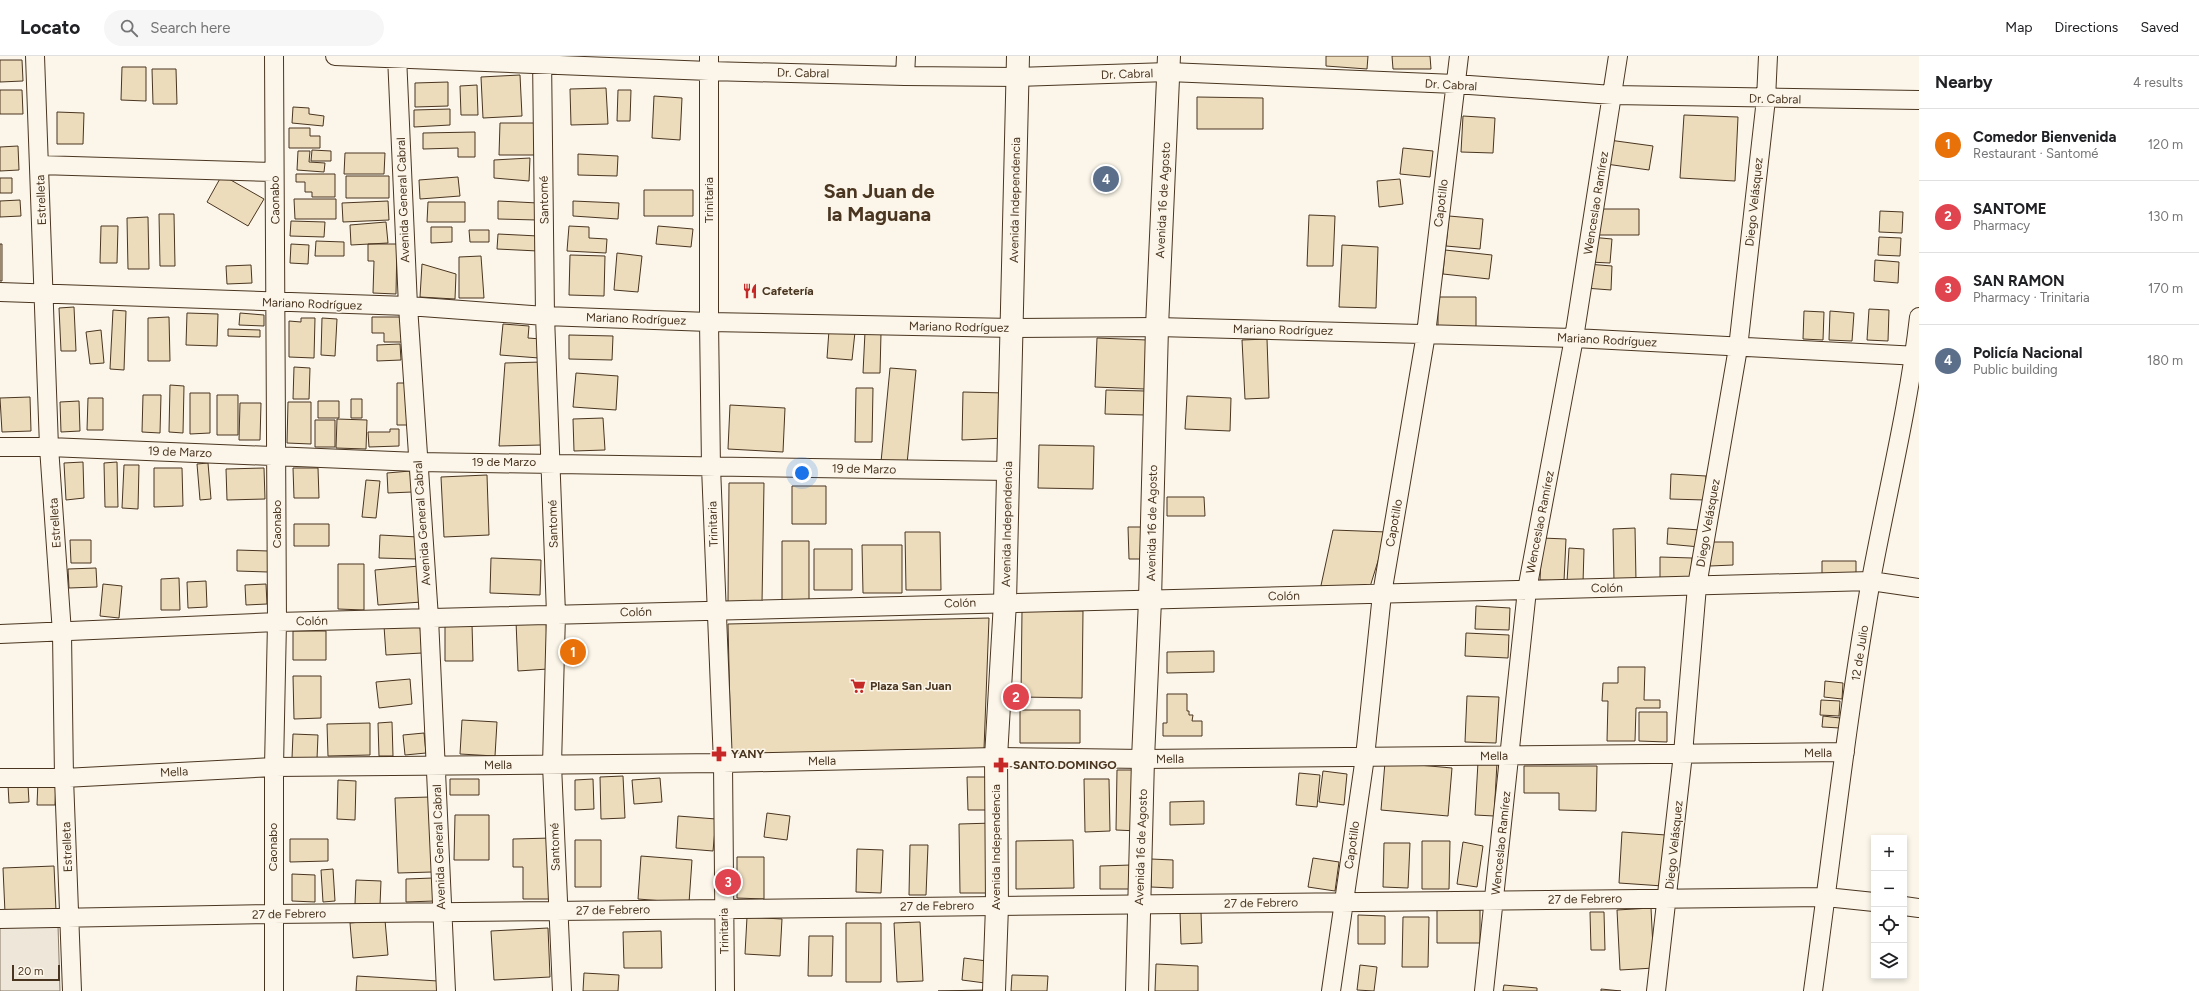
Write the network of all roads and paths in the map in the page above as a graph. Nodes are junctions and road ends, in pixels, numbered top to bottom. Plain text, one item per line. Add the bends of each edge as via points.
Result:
1 (35, 56) edge
2 (274, 56) edge
3 (335, 56) edge
4 (906, 56) edge
5 (1018, 56) edge
6 (1459, 56) edge
7 (1618, 56) edge
8 (1768, 56) edge
9 (397, 58) edge
10 (542, 60) edge
11 (709, 64) edge
12 (1169, 64) edge
13 (905, 76) junction
14 (1017, 77) junction
15 (1455, 84) junction
16 (1612, 95) junction
17 (1766, 99) junction
18 (1919, 100) edge
19 (40, 165) junction
20 (274, 172) junction
21 (0, 292) edge
22 (43, 293) junction
23 (276, 303) junction
24 (408, 306) junction
25 (545, 316) junction
26 (1919, 317) edge
27 (709, 322) junction
28 (1013, 328) junction
29 (1157, 328) junction
30 (1426, 334) junction
31 (1574, 338) junction
32 (1738, 348) junction
33 (1917, 356) edge
34 (0, 447) edge
35 (49, 447) junction
36 (278, 456) junction
37 (418, 462) junction
38 (551, 463) junction
39 (711, 467) junction
40 (1008, 472) junction
41 (1871, 581) junction
42 (1697, 586) junction
43 (1919, 588) edge
44 (1527, 590) junction
45 (1382, 594) junction
46 (1150, 600) junction
47 (1005, 602) junction
48 (716, 610) junction
49 (556, 614) junction
50 (429, 618) junction
51 (278, 622) junction
52 (62, 633) junction
53 (0, 634) edge
54 (1845, 752) junction
55 (1683, 754) junction
56 (1510, 755) junction
57 (996, 757) junction
58 (1365, 757) junction
59 (1143, 759) junction
60 (722, 763) junction
61 (552, 765) junction
62 (436, 766) junction
63 (274, 767) junction
64 (0, 778) edge
65 (64, 778) junction
66 (1826, 897) junction
67 (1668, 898) junction
68 (1495, 900) junction
69 (1344, 902) junction
70 (1871, 902) edge
71 (1139, 904) junction
72 (997, 906) junction
73 (1907, 906) edge
74 (724, 908) junction
75 (1919, 908) edge
76 (558, 910) junction
77 (442, 912) junction
78 (273, 914) junction
79 (69, 917) junction
80 (0, 919) edge
81 (72, 991) edge
82 (274, 991) edge
83 (446, 991) edge
84 (562, 991) edge
85 (725, 991) edge
86 (994, 991) edge
87 (1137, 991) edge
88 (1331, 991) edge
89 (1484, 991) edge
90 (1656, 991) edge
91 (1813, 991) edge

1 - 19 street, Estrelleta
2 - 20 street, Caonabo
3 - 9 street, Dr. Cabral
4 - 13 street
5 - 14 main road, Avenida Independencia
6 - 15 street, Capotillo
7 - 16 street, Wenceslao Ramírez
8 - 17 street, Diego Velásquez
9 - 10 street, Dr. Cabral
9 - 24 street, Avenida General Cabral
10 - 11 street, Dr. Cabral
10 - 25 street, Santomé
11 - 13 street, Dr. Cabral
11 - 27 street, Trinitaria
12 - 14 street, Dr. Cabral
12 - 15 street, Dr. Cabral
12 - 29 main road, Avenida 16 de Agosto
13 - 14 street, Dr. Cabral
14 - 28 main road, Avenida Independencia
15 - 16 street, Dr. Cabral
15 - 30 street, Capotillo
16 - 17 street, Dr. Cabral
16 - 31 street, Wenceslao Ramírez
17 - 18 street, Dr. Cabral
17 - 32 street, Diego Velásquez
19 - 20 street
19 - 22 street, Estrelleta
20 - 23 street, Caonabo
21 - 22 street, Mariano Rodríguez
22 - 23 street, Mariano Rodríguez
22 - 35 street, Estrelleta
23 - 24 street, Mariano Rodríguez
23 - 36 street, Caonabo
24 - 25 street, Mariano Rodríguez
24 - 37 street, Avenida General Cabral
25 - 27 street, Mariano Rodríguez
25 - 38 street, Santomé
26 - 33 street, 12 de Julio
27 - 28 street, Mariano Rodríguez
27 - 39 street, Trinitaria
28 - 29 street, Mariano Rodríguez
28 - 40 main road, Avenida Independencia
29 - 30 street, Mariano Rodríguez
29 - 46 main road, Avenida 16 de Agosto
30 - 31 street, Mariano Rodríguez
30 - 45 street, Capotillo
31 - 32 street, Mariano Rodríguez
31 - 44 street, Wenceslao Ramírez
32 - 33 street, Mariano Rodríguez
32 - 42 street, Diego Velásquez
33 - 41 street, 12 de Julio
34 - 35 street, 19 de Marzo
35 - 36 street, 19 de Marzo
35 - 52 street, Estrelleta
36 - 37 street, 19 de Marzo
36 - 51 street, Caonabo
37 - 38 street, 19 de Marzo
37 - 50 street, Avenida General Cabral
38 - 39 street, 19 de Marzo
38 - 49 street, Santomé
39 - 40 street, 19 de Marzo
39 - 48 street, Trinitaria
40 - 47 main road, Avenida Independencia
41 - 42 street, Colón
41 - 43 street, Colón
41 - 54 street, 12 de Julio
42 - 44 street, Colón
42 - 55 street, Diego Velásquez
44 - 45 street, Colón
44 - 56 street, Wenceslao Ramírez
45 - 46 street, Colón
45 - 58 street, Capotillo
46 - 47 street, Colón
46 - 59 main road, Avenida 16 de Agosto
47 - 48 street, Colón
47 - 57 main road, Avenida Independencia
48 - 49 street, Colón
48 - 60 street, Trinitaria
49 - 50 street, Colón
49 - 61 street, Santomé
50 - 51 street, Colón
50 - 62 street, Avenida General Cabral
51 - 52 street, Colón
51 - 63 street, Caonabo
52 - 53 street, Colón
52 - 65 street, Estrelleta
54 - 55 street, Mella
54 - 66 street, 12 de Julio
55 - 56 street, Mella
55 - 67 street, Diego Velásquez
56 - 58 street, Mella
56 - 68 street, Wenceslao Ramírez
57 - 59 street, Mella
57 - 60 street, Mella
57 - 72 main road, Avenida Independencia
58 - 59 street, Mella
58 - 69 street, Capotillo
59 - 71 main road, Avenida 16 de Agosto
60 - 61 street, Mella
60 - 74 street, Trinitaria
61 - 62 street, Mella
61 - 76 street, Santomé
62 - 63 street, Mella
62 - 77 street, Avenida General Cabral
63 - 65 street, Mella
63 - 78 street, Caonabo
64 - 65 street, Mella
65 - 79 street, Estrelleta
66 - 67 street, 27 de Febrero
66 - 70 street, 27 de Febrero
66 - 91 street, 12 de Julio
67 - 68 street, 27 de Febrero
67 - 90 street, Diego Velásquez
68 - 69 street, 27 de Febrero
68 - 89 street, Wenceslao Ramírez
69 - 71 street, 27 de Febrero
69 - 88 street, Capotillo
71 - 72 street, 27 de Febrero
71 - 87 main road, Avenida 16 de Agosto
72 - 74 street, 27 de Febrero
72 - 86 main road, Avenida Independencia
73 - 75 street
74 - 76 street, 27 de Febrero
74 - 85 street, Trinitaria
76 - 77 street, 27 de Febrero
76 - 84 street, Santomé
77 - 78 street, 27 de Febrero
77 - 83 street, Avenida General Cabral
78 - 79 street, 27 de Febrero
78 - 82 street, Caonabo
79 - 80 street, 27 de Febrero
79 - 81 street, Estrelleta

